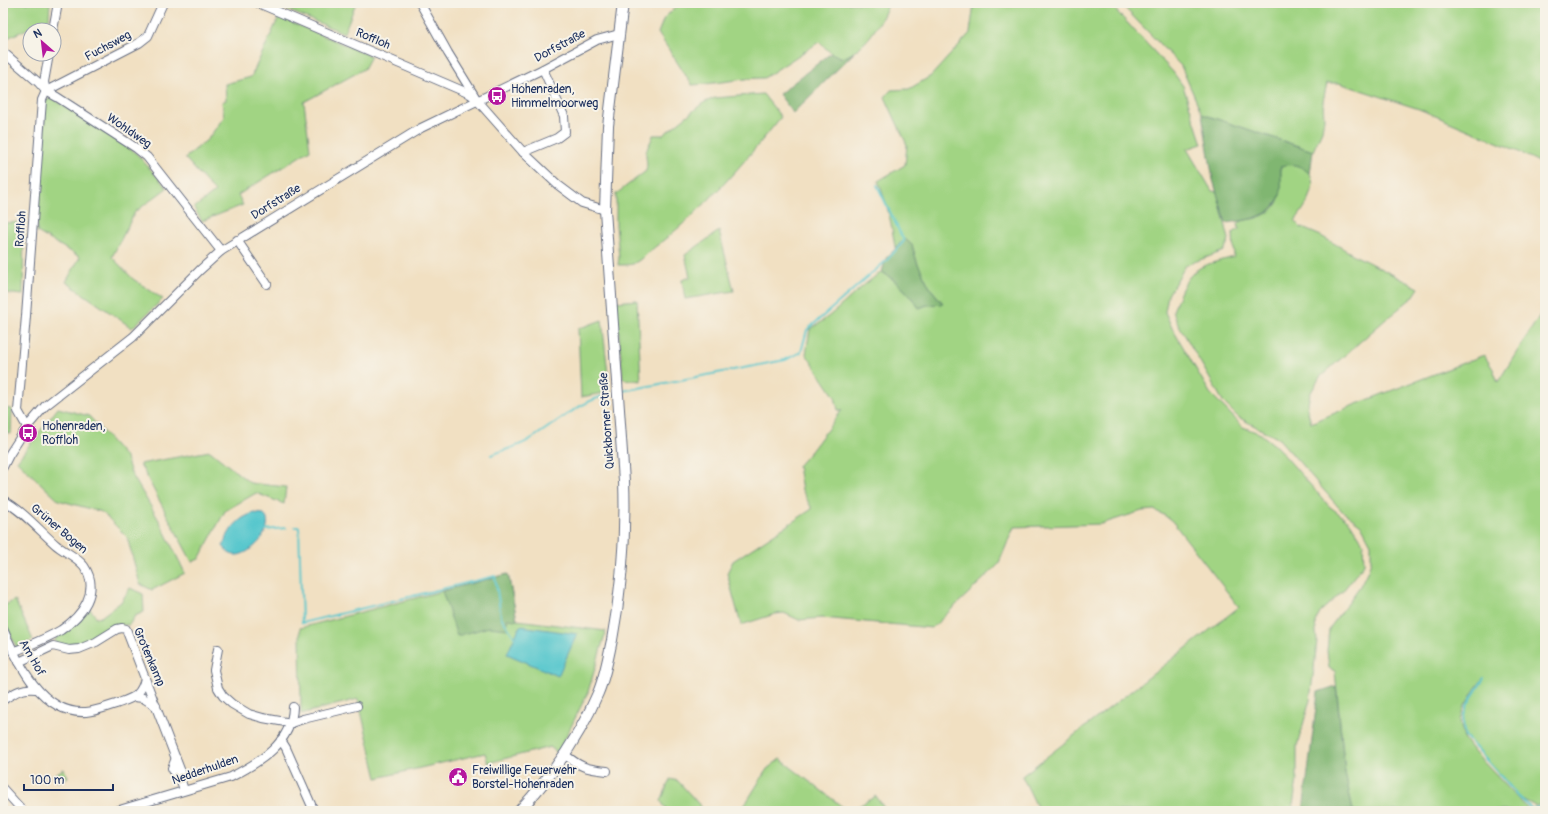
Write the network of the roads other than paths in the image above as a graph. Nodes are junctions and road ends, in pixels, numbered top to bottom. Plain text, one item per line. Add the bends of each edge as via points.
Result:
1 (58, 3) edge
2 (163, 3) edge
3 (258, 3) edge
4 (420, 3) edge
5 (623, 3) edge
6 (54, 22) edge
7 (619, 34) junction
8 (3, 52) edge
9 (48, 62) edge
10 (543, 69) junction
11 (46, 91) junction
12 (477, 100) junction
13 (523, 152) junction
14 (605, 210) junction
15 (237, 240) junction
16 (221, 251) junction
17 (267, 284) dead end
18 (27, 427) junction
19 (3, 467) edge
20 (3, 500) edge
21 (3, 629) edge
22 (48, 636) junction
23 (53, 646) junction
24 (218, 649) dead end
25 (13, 652) junction
26 (19, 662) junction
27 (25, 674) junction
28 (145, 678) junction
29 (36, 689) junction
30 (19, 690) junction
31 (134, 697) junction
32 (3, 700) edge
33 (156, 706) junction
34 (357, 706) dead end
35 (293, 707) dead end
36 (291, 723) junction
37 (281, 740) junction
38 (564, 754) junction
39 (607, 771) dead end
40 (3, 789) edge
41 (184, 790) junction
42 (23, 811) edge
43 (116, 811) edge
44 (314, 811) edge
45 (519, 811) edge

1 - 6 street
2 - 11 street, Fuchsweg via 148,36 140,43
3 - 12 street, Roffloh via 470,94
4 - 12 street
5 - 7 main road, Quickborner Straße
7 - 10 street, Dorfstraße via 597,40
7 - 14 main road, Quickborner Straße via 608,126
8 - 11 street, Wohldweg
9 - 11 street, Roffloh via 44,82
10 - 12 street, Dorfstraße
10 - 13 street via 564,116 565,132
11 - 16 street, Wohldweg via 147,157
11 - 18 street, Roffloh via 42,100 18,411
12 - 13 street
12 - 15 street, Dorfstraße via 421,128
13 - 14 street via 558,185 582,203
14 - 38 main road, Quickborner Straße via 624,481 622,574 615,625 599,692
15 - 16 street, Dorfstraße
15 - 17 street
16 - 18 street, Dorfstraße via 132,337 45,406
18 - 19 street, Dorfstraße
20 - 22 street, Grüner Bogen via 56,545 75,557 83,565 91,582 90,597 80,614
21 - 25 street, Am Hof
22 - 23 street
22 - 25 street, Grüner Bogen
23 - 26 street
23 - 28 street, Grotenkamp via 69,650 78,649 107,634 126,629
24 - 36 street via 214,670 218,688 223,696 249,714
25 - 26 street, Am Hof
26 - 27 street, Am Hof
27 - 29 street, Am Hof
27 - 30 street
28 - 31 street via 140,691
28 - 33 street, Grotenkamp
29 - 30 street
29 - 31 street, Am Hof via 66,709 85,712
30 - 32 street
31 - 33 street via 143,698
33 - 41 street, Grotenkamp via 182,772
34 - 36 street
35 - 36 street, Nedderhulden
36 - 37 street, Nedderhulden
37 - 41 street, Nedderhulden via 271,752 247,769 231,777
37 - 44 street
38 - 39 street via 581,766
38 - 45 main road, Quickborner Straße
40 - 42 street
41 - 43 street, Nedderhulden

